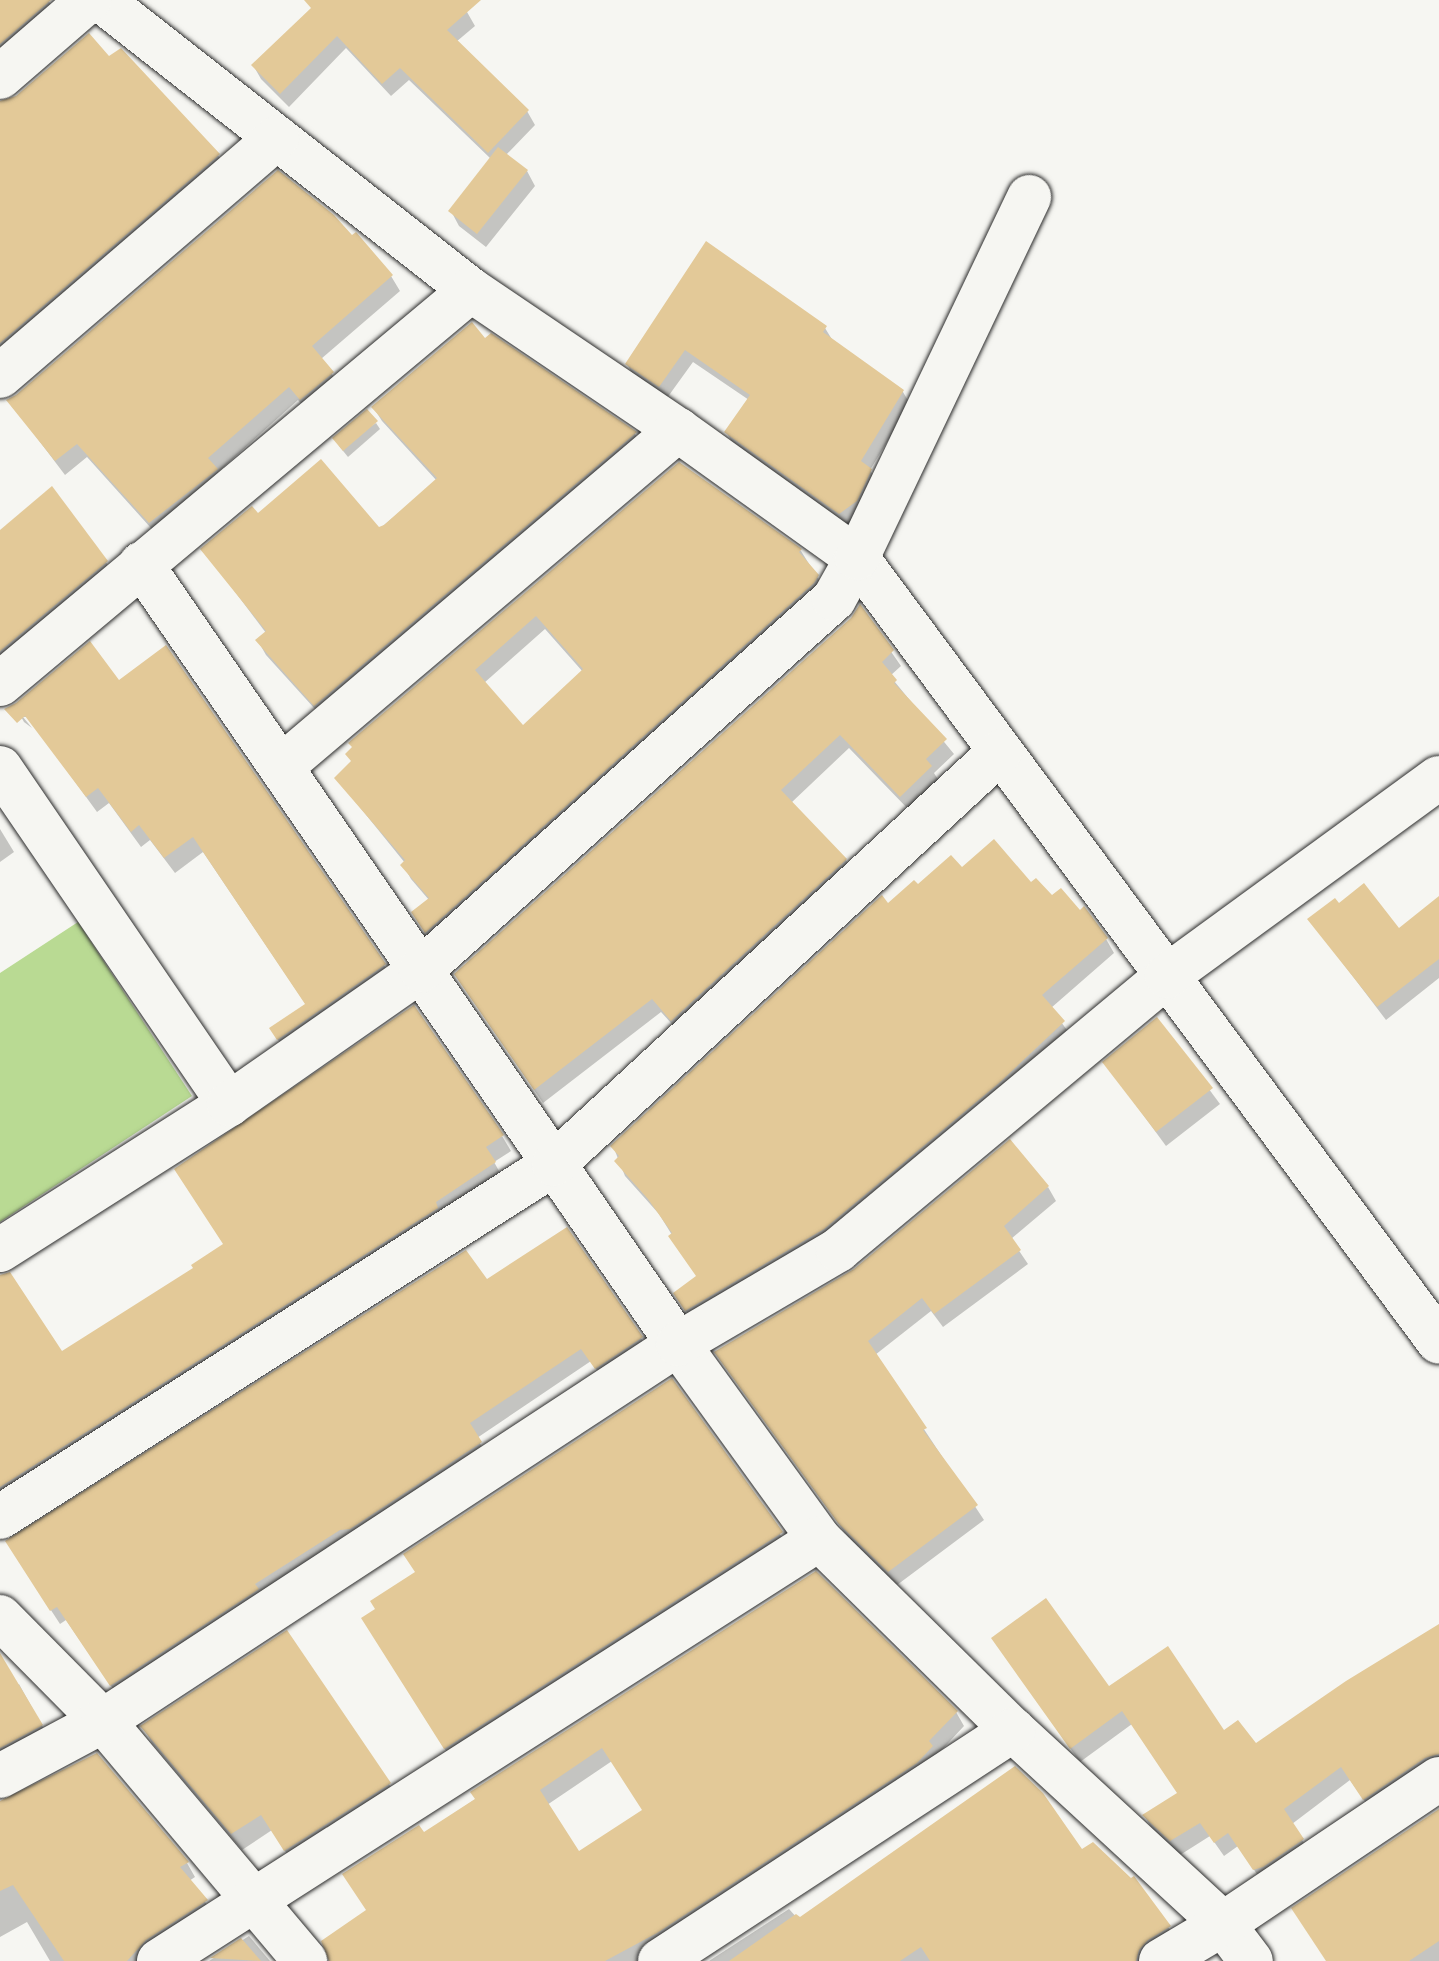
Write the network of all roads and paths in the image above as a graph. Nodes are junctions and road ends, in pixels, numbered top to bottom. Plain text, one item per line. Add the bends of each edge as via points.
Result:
1 (89, 0) edge
2 (101, 0) edge
3 (0, 77) edge
4 (277, 138) junction
5 (1029, 197) dead end
6 (471, 290) junction
7 (0, 376) edge
8 (678, 430) junction
9 (857, 558) junction
10 (141, 564) junction
11 (0, 684) edge
12 (1000, 752) junction
13 (281, 767) junction
14 (0, 768) edge
15 (1439, 778) edge
16 (421, 970) junction
17 (1167, 976) junction
18 (229, 1104) junction
19 (554, 1164) junction
20 (0, 1250) edge
21 (1439, 1342) edge
22 (678, 1344) junction
23 (0, 1517) edge
24 (819, 1539) junction
25 (0, 1617) edge
26 (103, 1721) junction
27 (1013, 1730) junction
28 (0, 1776) edge
29 (1439, 1779) edge
30 (253, 1900) junction
31 (1223, 1924) junction
32 (159, 1961) edge
33 (305, 1961) edge
34 (660, 1961) edge
35 (1161, 1961) edge
36 (1251, 1961) edge

1 - 3 street
2 - 4 street
4 - 6 street
4 - 7 street
5 - 9 street
6 - 8 street
6 - 10 street
8 - 9 street
8 - 13 street
9 - 12 street
9 - 16 street via 834,599
10 - 11 street
10 - 13 street
12 - 17 street
12 - 19 street
13 - 16 street
14 - 18 street
15 - 17 street
16 - 18 street
16 - 19 street
17 - 21 street
17 - 22 street via 838,1250
18 - 20 street
19 - 22 street
19 - 23 street
22 - 24 street
22 - 26 street
24 - 27 street
24 - 30 street
25 - 26 street
26 - 28 street
26 - 30 street
27 - 31 street
27 - 34 street
29 - 31 street
30 - 32 street
30 - 33 street
31 - 35 street
31 - 36 street

